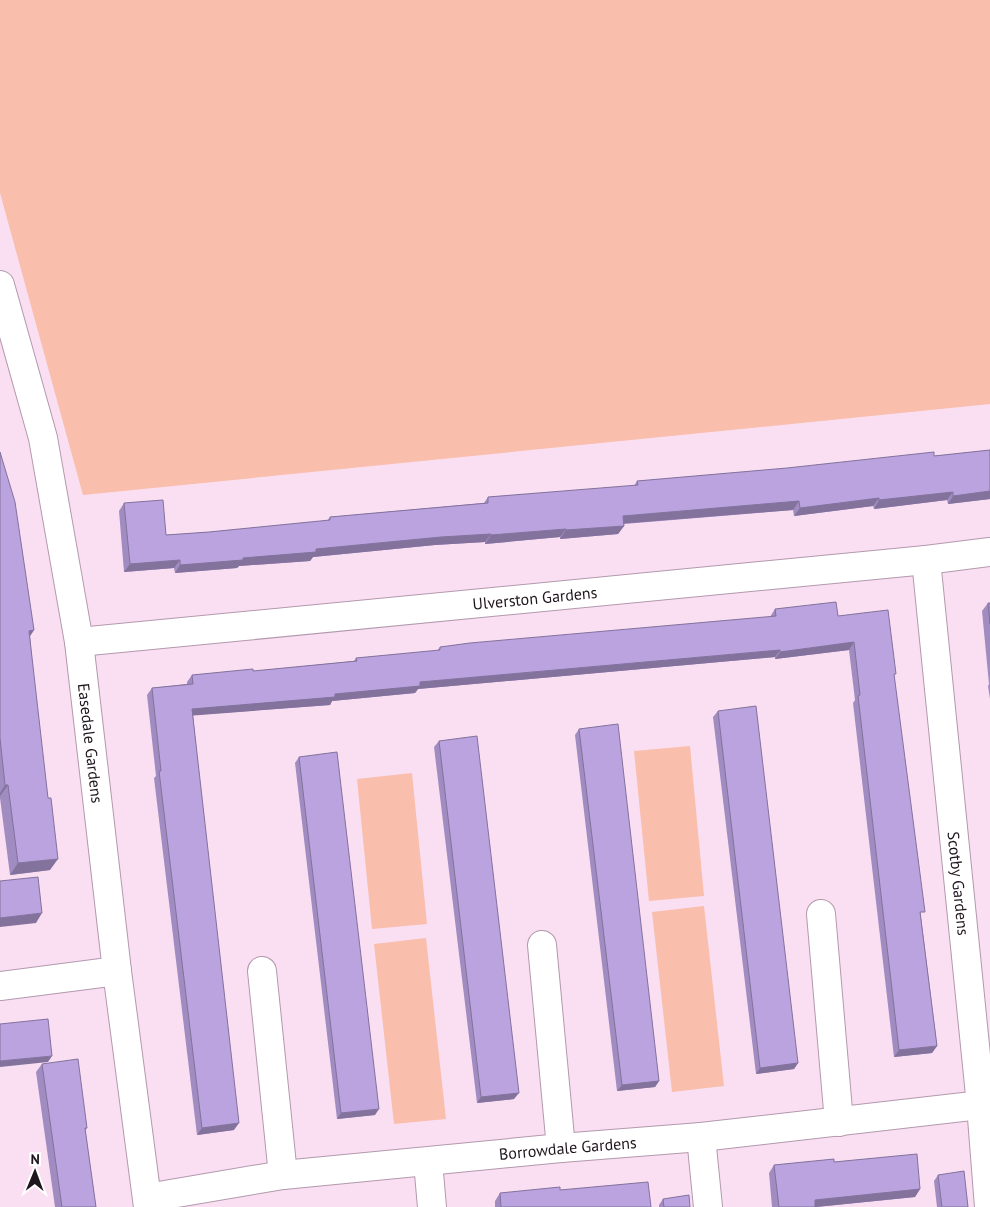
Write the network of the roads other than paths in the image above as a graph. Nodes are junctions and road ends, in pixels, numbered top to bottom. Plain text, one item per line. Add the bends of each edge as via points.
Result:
1 (0, 285) edge
2 (990, 552) edge
3 (926, 560) junction
4 (79, 642) junction
5 (821, 914) dead end
6 (542, 945) dead end
7 (117, 971) junction
8 (262, 971) dead end
9 (0, 986) edge
10 (985, 1105) edge
11 (839, 1122) junction
12 (702, 1137) junction
13 (561, 1148) junction
14 (428, 1162) junction
15 (283, 1175) junction
16 (147, 1202) edge
17 (432, 1207) edge
18 (708, 1207) edge
19 (989, 1207) edge

1 - 4 street, Easedale Gardens via 43,438
2 - 3 street, Ulverston Gardens
3 - 4 street, Ulverston Gardens
3 - 10 street, Scotby Gardens
4 - 7 street, Easedale Gardens
5 - 11 street
6 - 13 street
7 - 9 street
7 - 16 street, Easedale Gardens
8 - 15 street
10 - 11 street, Borrowdale Gardens
10 - 19 street, Scotby Gardens
11 - 12 street, Borrowdale Gardens
12 - 13 street, Borrowdale Gardens
12 - 18 street
13 - 14 street, Borrowdale Gardens
14 - 15 street, Borrowdale Gardens
14 - 17 street
15 - 16 street, Borrowdale Gardens

